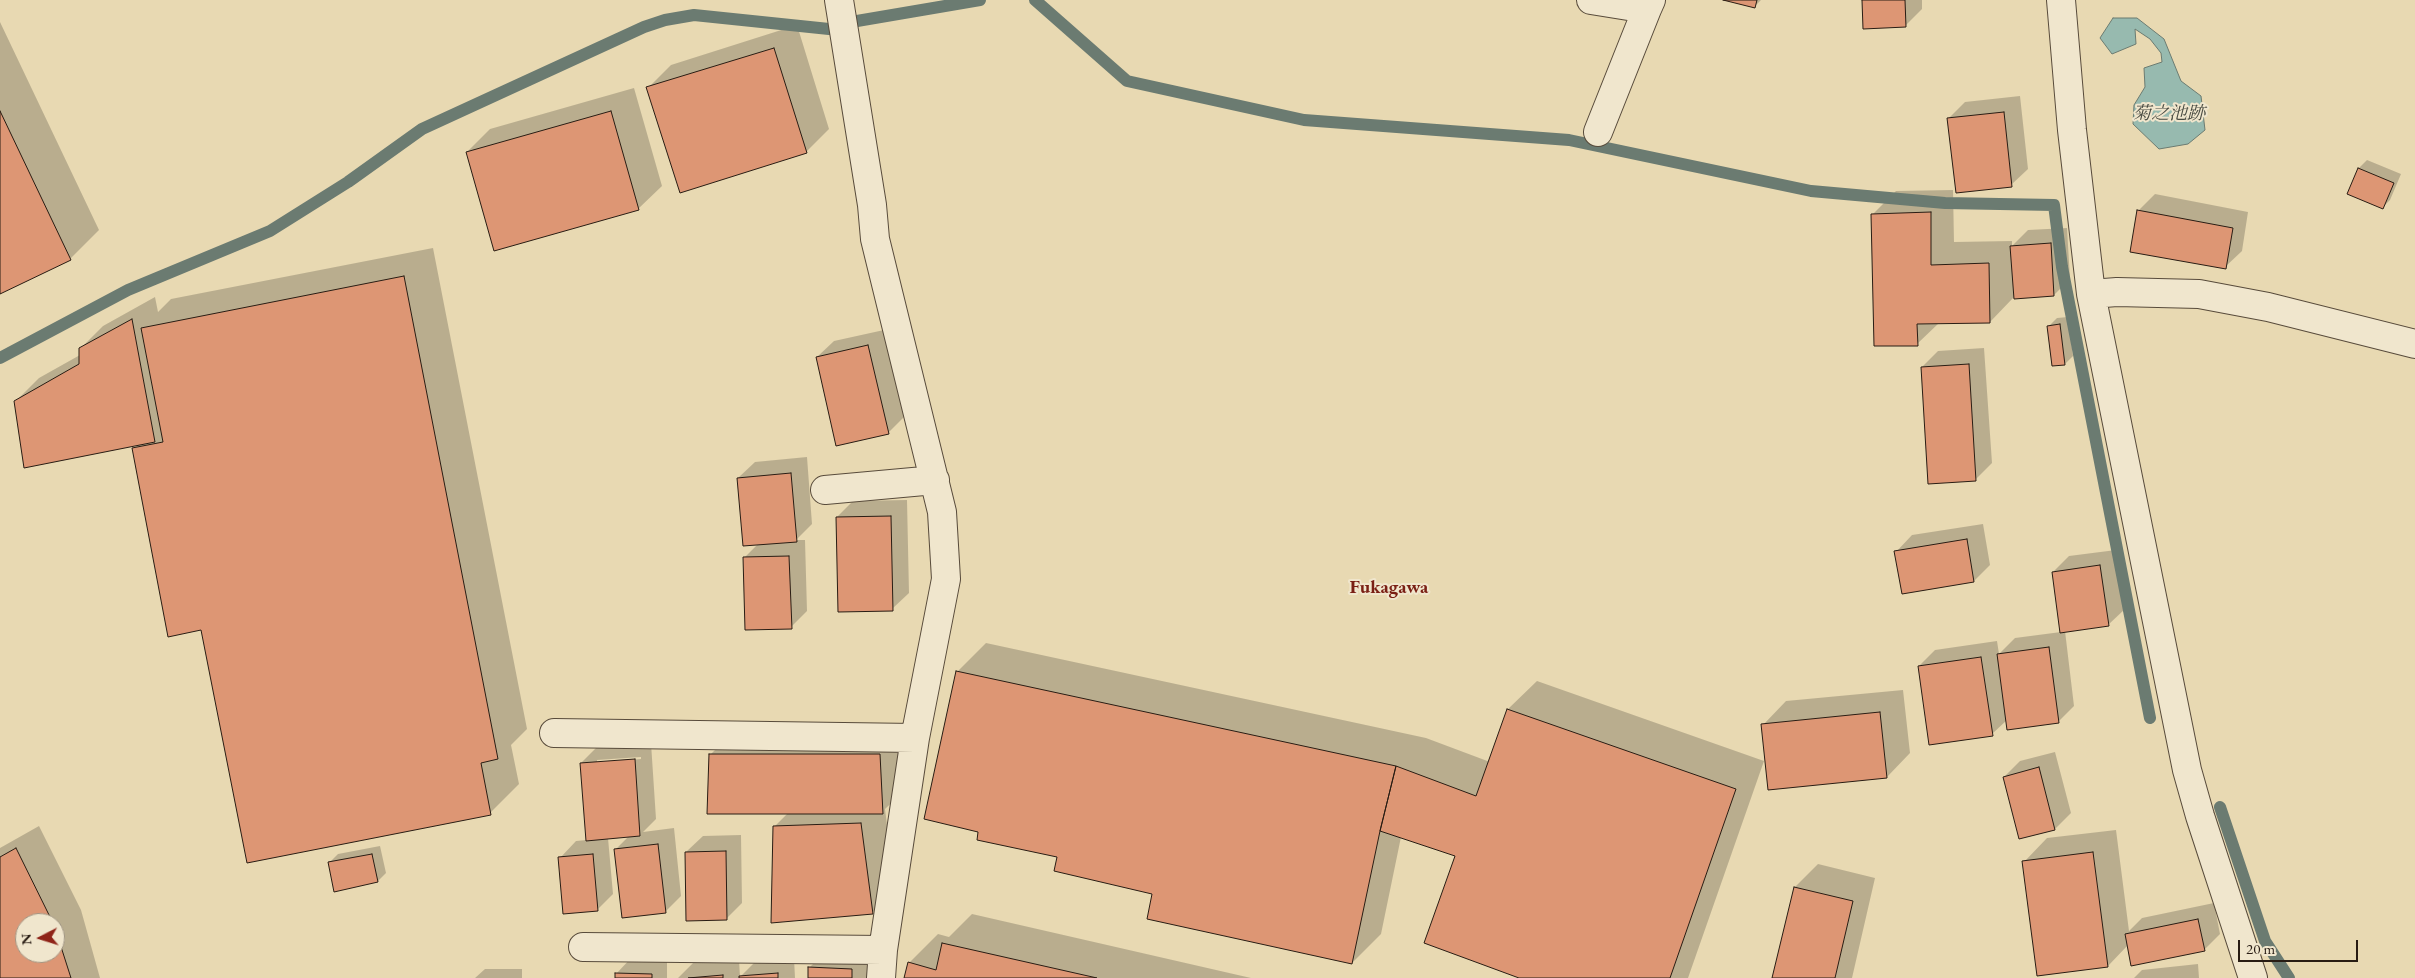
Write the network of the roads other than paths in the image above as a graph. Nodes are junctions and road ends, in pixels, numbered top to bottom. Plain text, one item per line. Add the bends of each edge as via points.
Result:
1 (839, 0) edge
2 (1590, 0) edge
3 (2061, 0) edge
4 (1649, 5) edge
5 (1598, 132) dead end
6 (2091, 294) junction
7 (2415, 344) edge
8 (936, 480) junction
9 (825, 490) dead end
10 (554, 733) dead end
11 (915, 738) junction
12 (583, 947) dead end
13 (882, 950) junction
14 (881, 978) edge
15 (2253, 978) edge

1 - 8 street via 875,239
2 - 4 street
3 - 6 street
4 - 5 street
6 - 7 street via 2199,294 2268,307
6 - 15 street via 2187,770
8 - 9 street
8 - 11 street via 942,512 946,579
10 - 11 street
11 - 13 street
12 - 13 street
13 - 14 street

